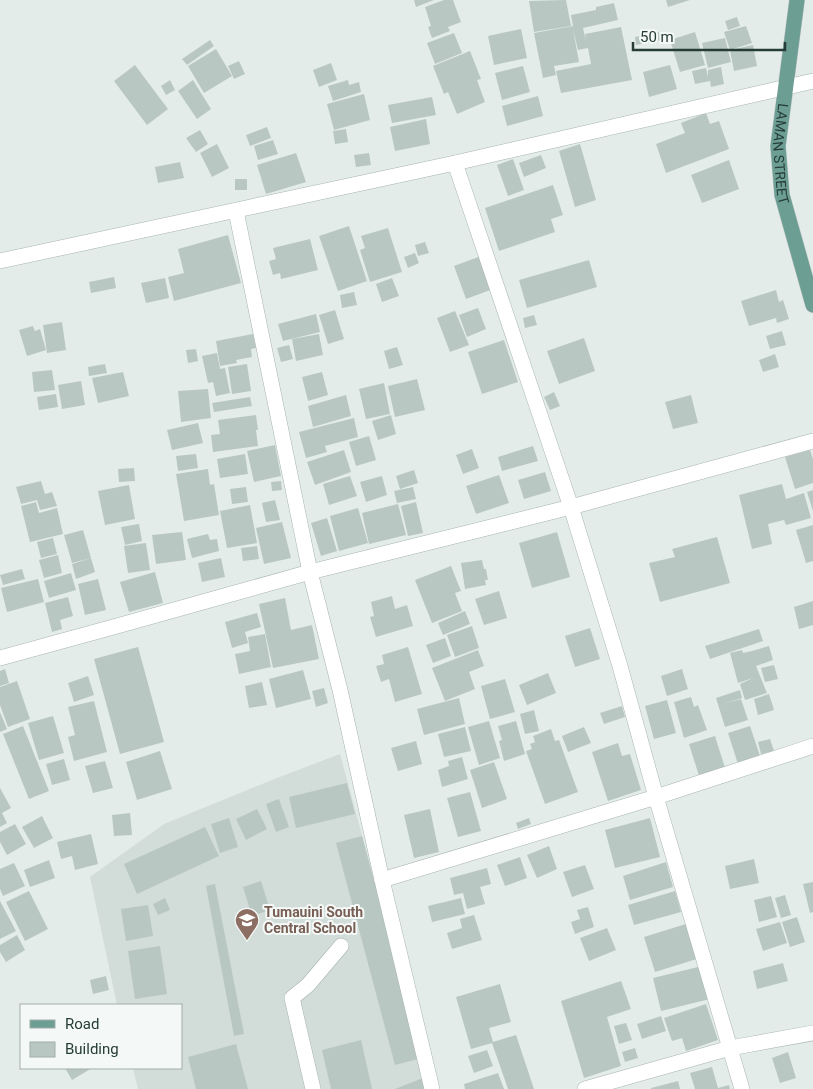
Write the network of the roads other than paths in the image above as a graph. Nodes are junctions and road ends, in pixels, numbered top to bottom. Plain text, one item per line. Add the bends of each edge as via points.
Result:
1 (797, 0) edge
2 (813, 80) edge
3 (786, 87) junction
4 (455, 163) junction
5 (236, 211) junction
6 (0, 261) edge
7 (813, 305) edge
8 (813, 441) edge
9 (571, 508) junction
10 (310, 572) junction
11 (0, 658) edge
12 (813, 746) edge
13 (656, 797) junction
14 (382, 880) junction
15 (341, 946) dead end
16 (813, 1033) edge
17 (730, 1048) junction
18 (313, 1089) edge
19 (432, 1089) edge
20 (585, 1089) edge
21 (742, 1089) edge

1 - 3 main road, LAMAN STREET
2 - 3 street
3 - 4 street
3 - 7 main road, LAMAN STREET via 778,146 782,195
4 - 5 street
4 - 9 street
5 - 6 street
5 - 10 street
8 - 9 street
9 - 10 street
9 - 13 street
10 - 11 street
10 - 14 street
12 - 13 street
13 - 14 street
13 - 17 street
14 - 19 street
15 - 18 street via 308,985 292,998
16 - 17 street
17 - 20 street
17 - 21 street

